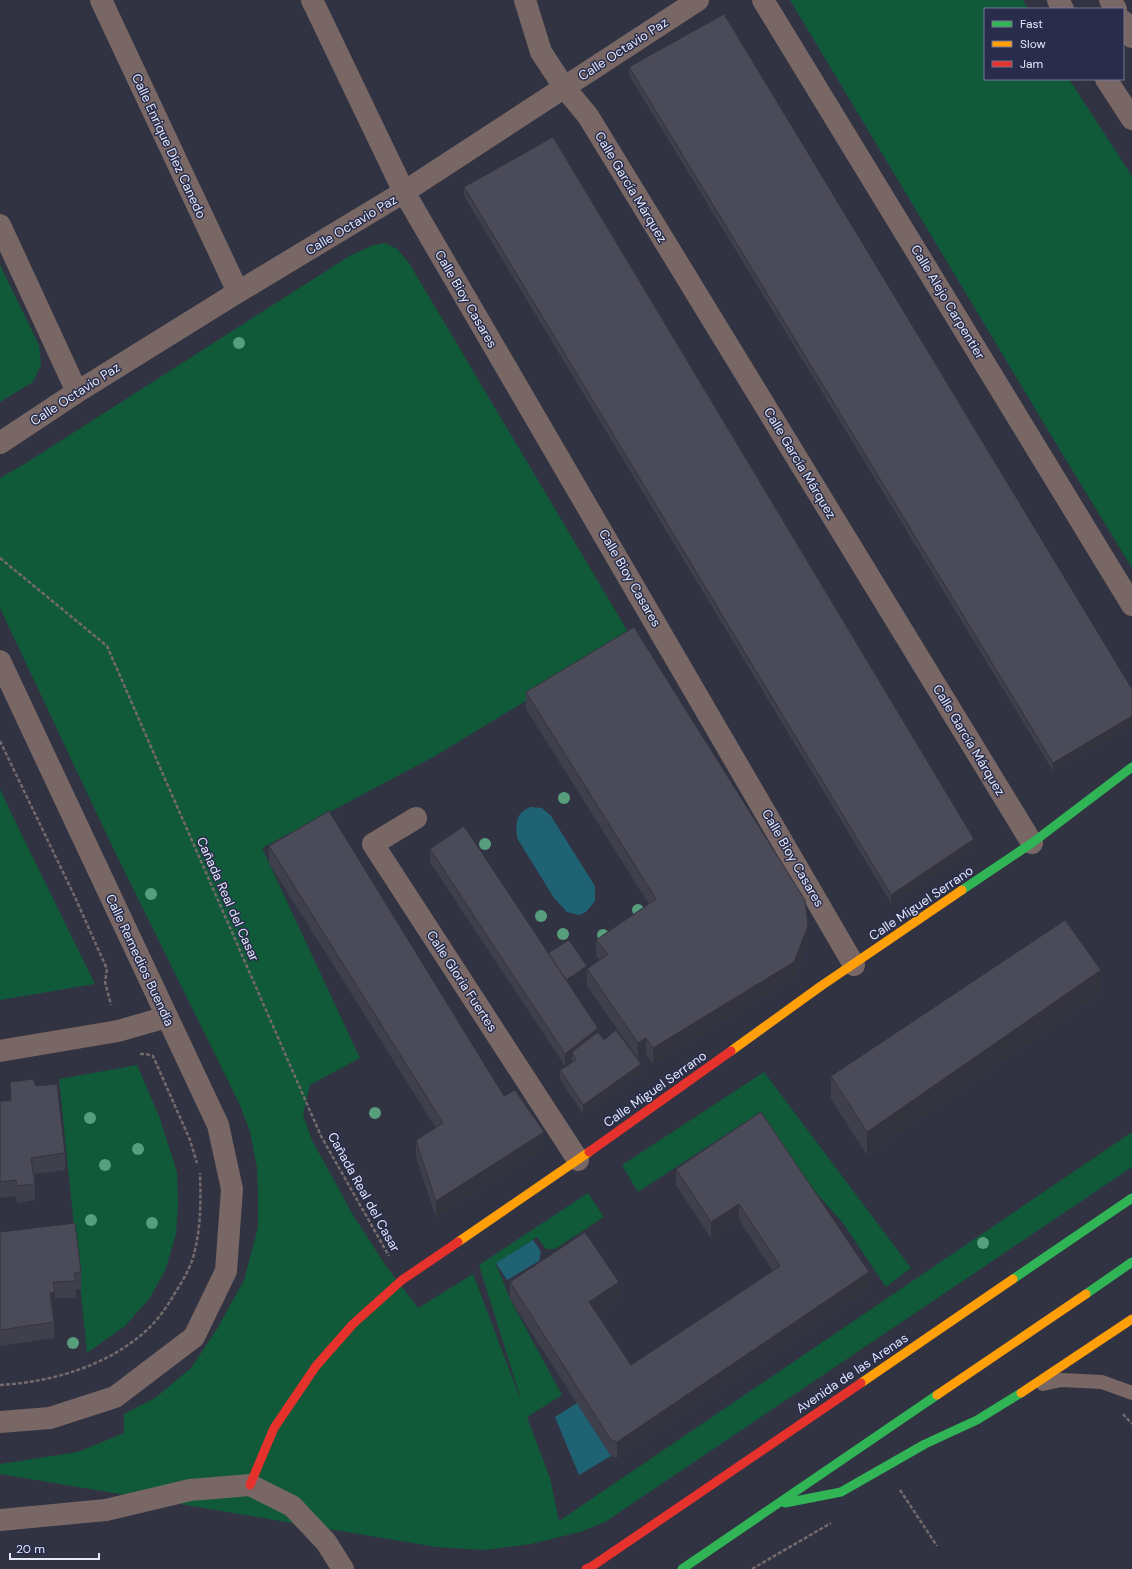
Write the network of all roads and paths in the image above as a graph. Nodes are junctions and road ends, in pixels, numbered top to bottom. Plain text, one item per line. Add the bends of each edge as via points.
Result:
1 (101, 0) edge
2 (312, 0) edge
3 (524, 0) edge
4 (698, 0) edge
5 (763, 0) edge
6 (1124, 23) edge
7 (1132, 37) edge
8 (1107, 80) edge
9 (564, 87) junction
10 (1132, 119) edge
11 (404, 192) junction
12 (0, 225) edge
13 (238, 292) junction
14 (77, 392) junction
15 (0, 443) edge
16 (0, 558) edge
17 (1132, 605) edge
18 (0, 661) edge
19 (0, 741) edge
20 (1132, 767) edge
21 (416, 818) dead end
22 (1032, 843) junction
23 (854, 965) junction
24 (167, 1017) junction
25 (118, 1031) junction
26 (0, 1051) edge
27 (578, 1160) junction
28 (1132, 1198) edge
29 (1132, 1262) edge
30 (402, 1280) junction
31 (1132, 1319) edge
32 (0, 1385) edge
33 (1029, 1388) junction
34 (1132, 1393) edge
35 (0, 1422) edge
36 (896, 1483) dead end
37 (250, 1485) junction
38 (776, 1505) junction
39 (0, 1520) edge
40 (937, 1546) dead end
41 (343, 1569) edge
42 (586, 1569) edge
43 (682, 1569) edge

1 - 13 street, Calle Enrique Díez Canedo
2 - 11 street, Calle Bioy Casares
3 - 9 street, Calle García Márquez via 541,52
4 - 9 street, Calle Octavio Paz
5 - 17 street, Calle Alejo Carpentier
6 - 7 street
8 - 10 street
9 - 11 street, Calle Octavio Paz
9 - 22 street, Calle García Márquez via 588,116
11 - 13 street, Calle Octavio Paz
11 - 23 street, Calle Bioy Casares
12 - 14 street
13 - 14 street, Calle Octavio Paz
14 - 15 street, Calle Octavio Paz
16 - 30 path, Cañada Real del Casar via 107,646 321,1136
18 - 24 street, Calle Remedios Buendía
19 - 25 path via 107,969 105,982
20 - 22 main road, Calle Miguel Serrano
21 - 27 street, Calle Gloria Fuertes via 373,844
22 - 23 main road, Calle Miguel Serrano
23 - 27 main road, Calle Miguel Serrano
24 - 25 street
24 - 35 street, Calle Remedios Buendía via 218,1125 232,1189 226,1271 194,1337 115,1397 50,1418
25 - 26 street
25 - 32 path via 124,1055 153,1056 190,1140 200,1170 199,1230 192,1259 165,1308 133,1342 84,1369 22,1383
27 - 30 main road, Calle Miguel Serrano
28 - 42 main road, Avenida de las Arenas
29 - 38 main road
30 - 37 main road, Calle Miguel Serrano via 353,1324 316,1366 274,1428
31 - 33 main road
33 - 34 lane via 1060,1380 1102,1382
33 - 38 main road via 977,1420 925,1444 841,1492
36 - 40 path
37 - 39 street via 190,1490 106,1510
37 - 41 street via 292,1506 326,1542
38 - 43 main road

